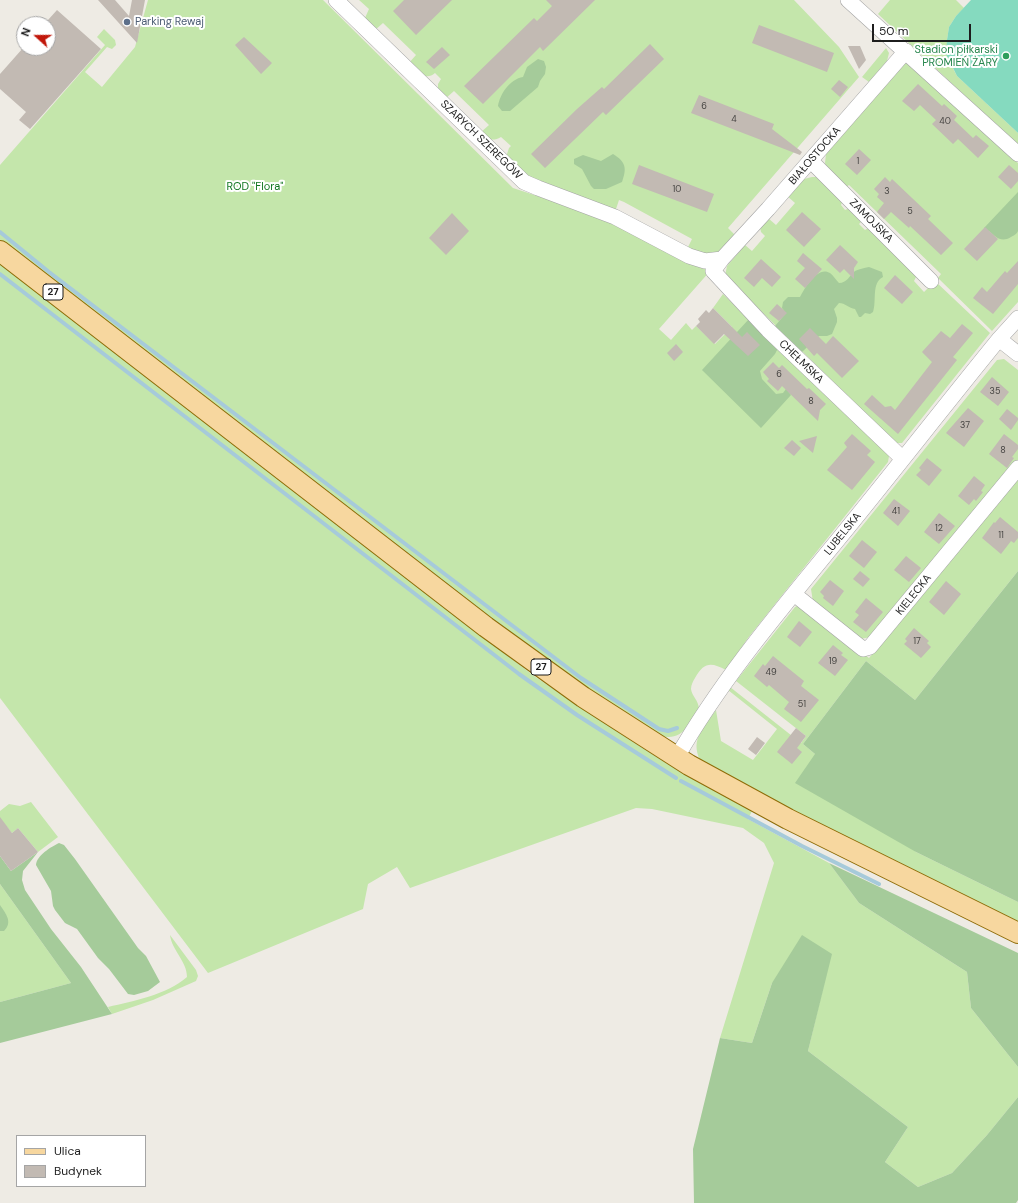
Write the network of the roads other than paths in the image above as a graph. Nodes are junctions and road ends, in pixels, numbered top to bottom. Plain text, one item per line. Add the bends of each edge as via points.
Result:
1 (336, 0) edge
2 (848, 0) edge
3 (906, 51) junction
4 (1018, 154) edge
5 (810, 161) junction
6 (0, 251) edge
7 (722, 259) junction
8 (931, 281) dead end
9 (1018, 318) edge
10 (999, 338) junction
11 (1018, 354) edge
12 (903, 459) junction
13 (1018, 468) edge
14 (794, 594) junction
15 (677, 756) junction
16 (1018, 933) edge

1 - 7 street, SZARYCH SZEREGÓW via 524,182 615,216 689,256 705,261
2 - 3 street
3 - 4 street
3 - 5 street, BIAŁOSTOCKA
5 - 7 street, BIAŁOSTOCKA
5 - 8 street, ZAMOJSKA
6 - 15 main road, 27 via 486,627 583,697
7 - 12 street, CHEŁMSKA via 713,271 726,286
9 - 10 street, LUBELSKA
10 - 11 street
10 - 12 street, LUBELSKA
12 - 14 street, LUBELSKA
13 - 14 street, KIELECKA via 870,648 863,649
14 - 15 street, LUBELSKA via 727,680
15 - 16 main road, 27 via 788,820

